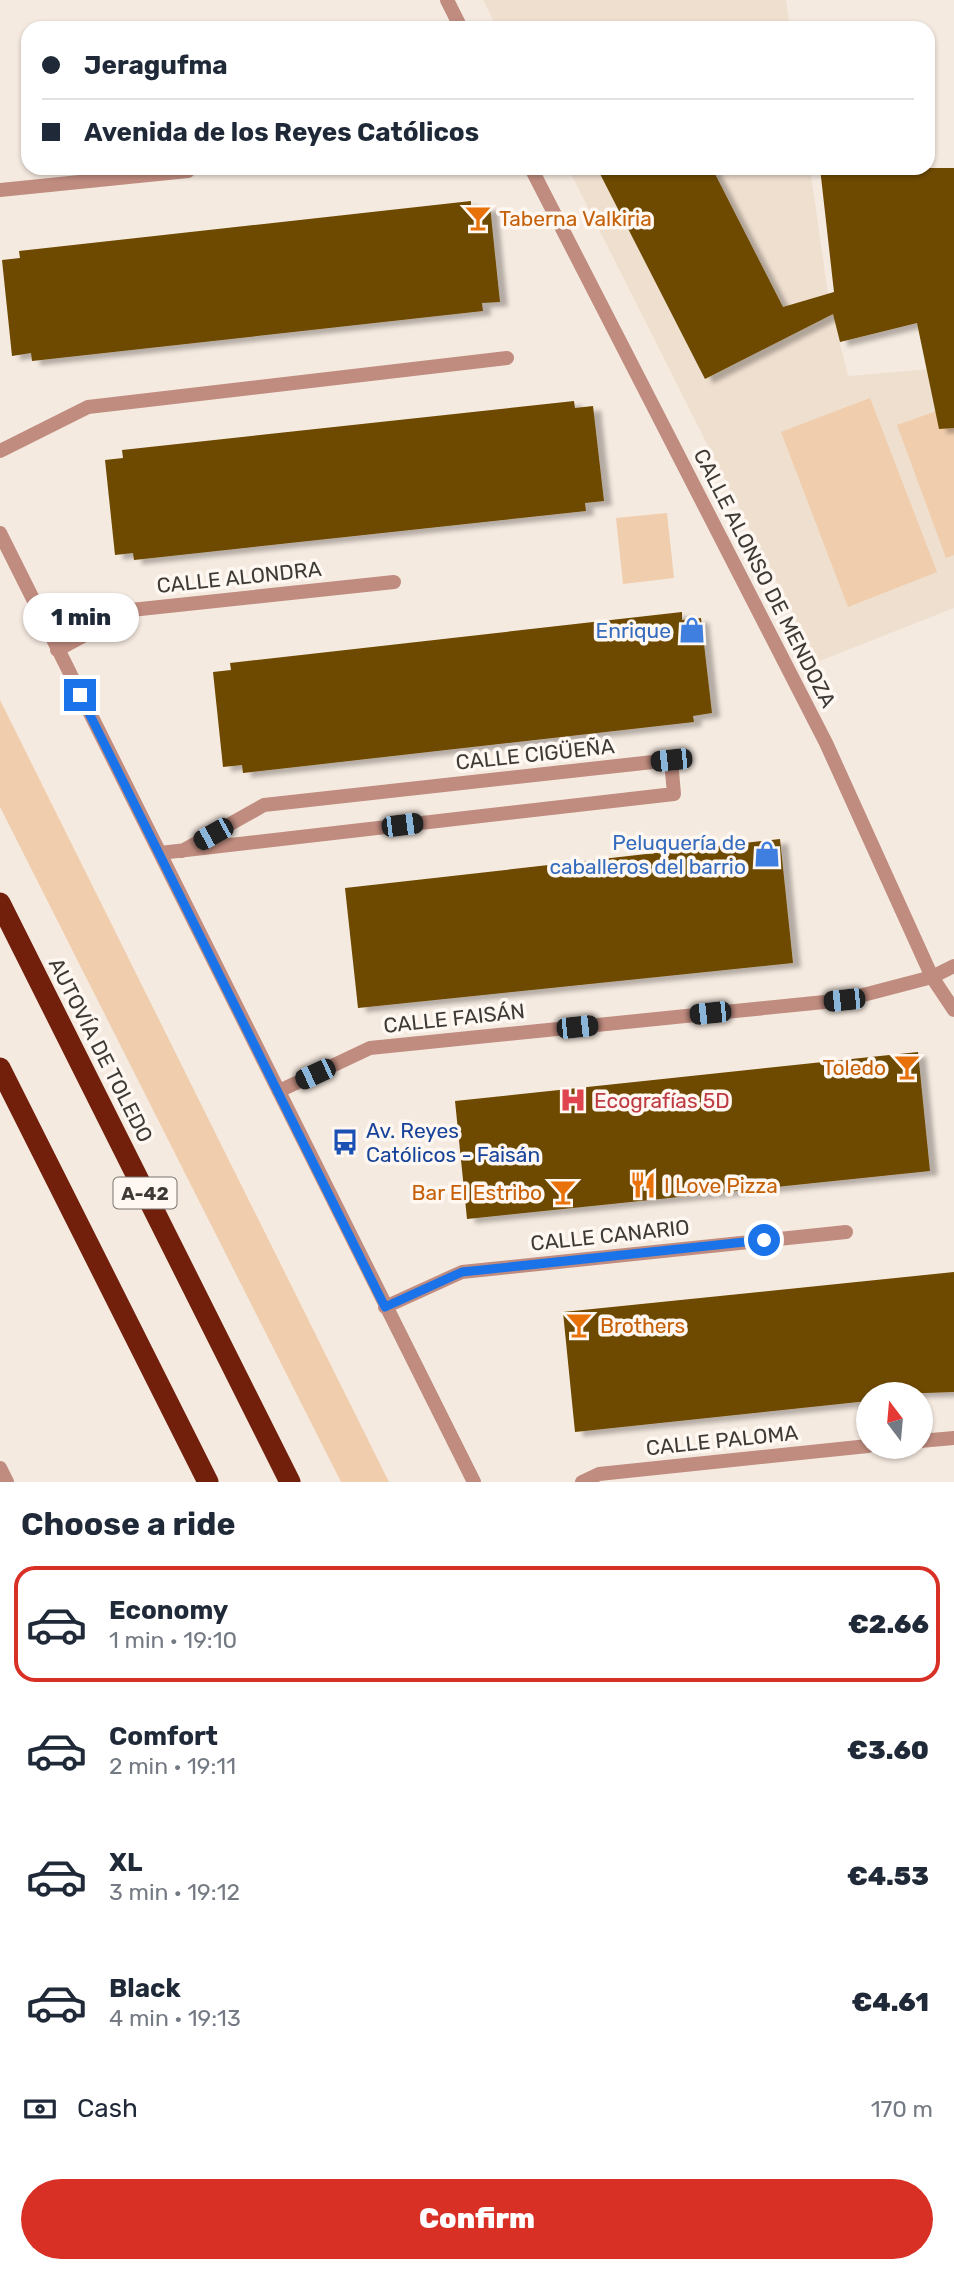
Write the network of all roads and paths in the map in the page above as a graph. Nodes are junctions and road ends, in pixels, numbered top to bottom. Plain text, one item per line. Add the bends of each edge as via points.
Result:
1 (447, 0) edge
2 (458, 21) edge
3 (148, 175) edge
4 (535, 175) edge
5 (0, 190) edge
6 (507, 358) dead end
7 (0, 451) edge
8 (0, 533) edge
9 (394, 582) dead end
10 (57, 649) junction
11 (182, 851) junction
12 (160, 853) junction
13 (0, 903) edge
14 (954, 966) edge
15 (932, 976) junction
16 (954, 1010) edge
17 (0, 1068) edge
18 (279, 1091) junction
19 (846, 1232) dead end
20 (385, 1307) junction
21 (954, 1437) edge
22 (933, 1439) edge
23 (856, 1447) edge
24 (0, 1468) edge
25 (7, 1482) edge
26 (208, 1482) edge
27 (290, 1482) edge
28 (474, 1482) edge
29 (582, 1482) edge

1 - 2 street
3 - 5 street
4 - 15 street, CALLE ALONSO DE MENDOZA via 826,744
6 - 7 street via 88,407
8 - 10 street
9 - 10 street, CALLE ALONDRA via 131,610
10 - 12 street
11 - 11 street, CALLE CIGÜEÑA via 674,794 671,760 264,805
11 - 12 street, CALLE CIGÜEÑA
12 - 18 street
13 - 27 highway, AUTOVÍA DE TOLEDO / A-42
14 - 15 street, CALLE FAISÁN
15 - 16 street, CALLE ALONSO DE MENDOZA
15 - 18 street, CALLE FAISÁN via 844,1000 370,1048
17 - 26 highway
18 - 20 street
19 - 20 street, CALLE CANARIO via 462,1272
20 - 28 street
21 - 22 street
23 - 29 street, CALLE PALOMA via 599,1474
24 - 25 street

